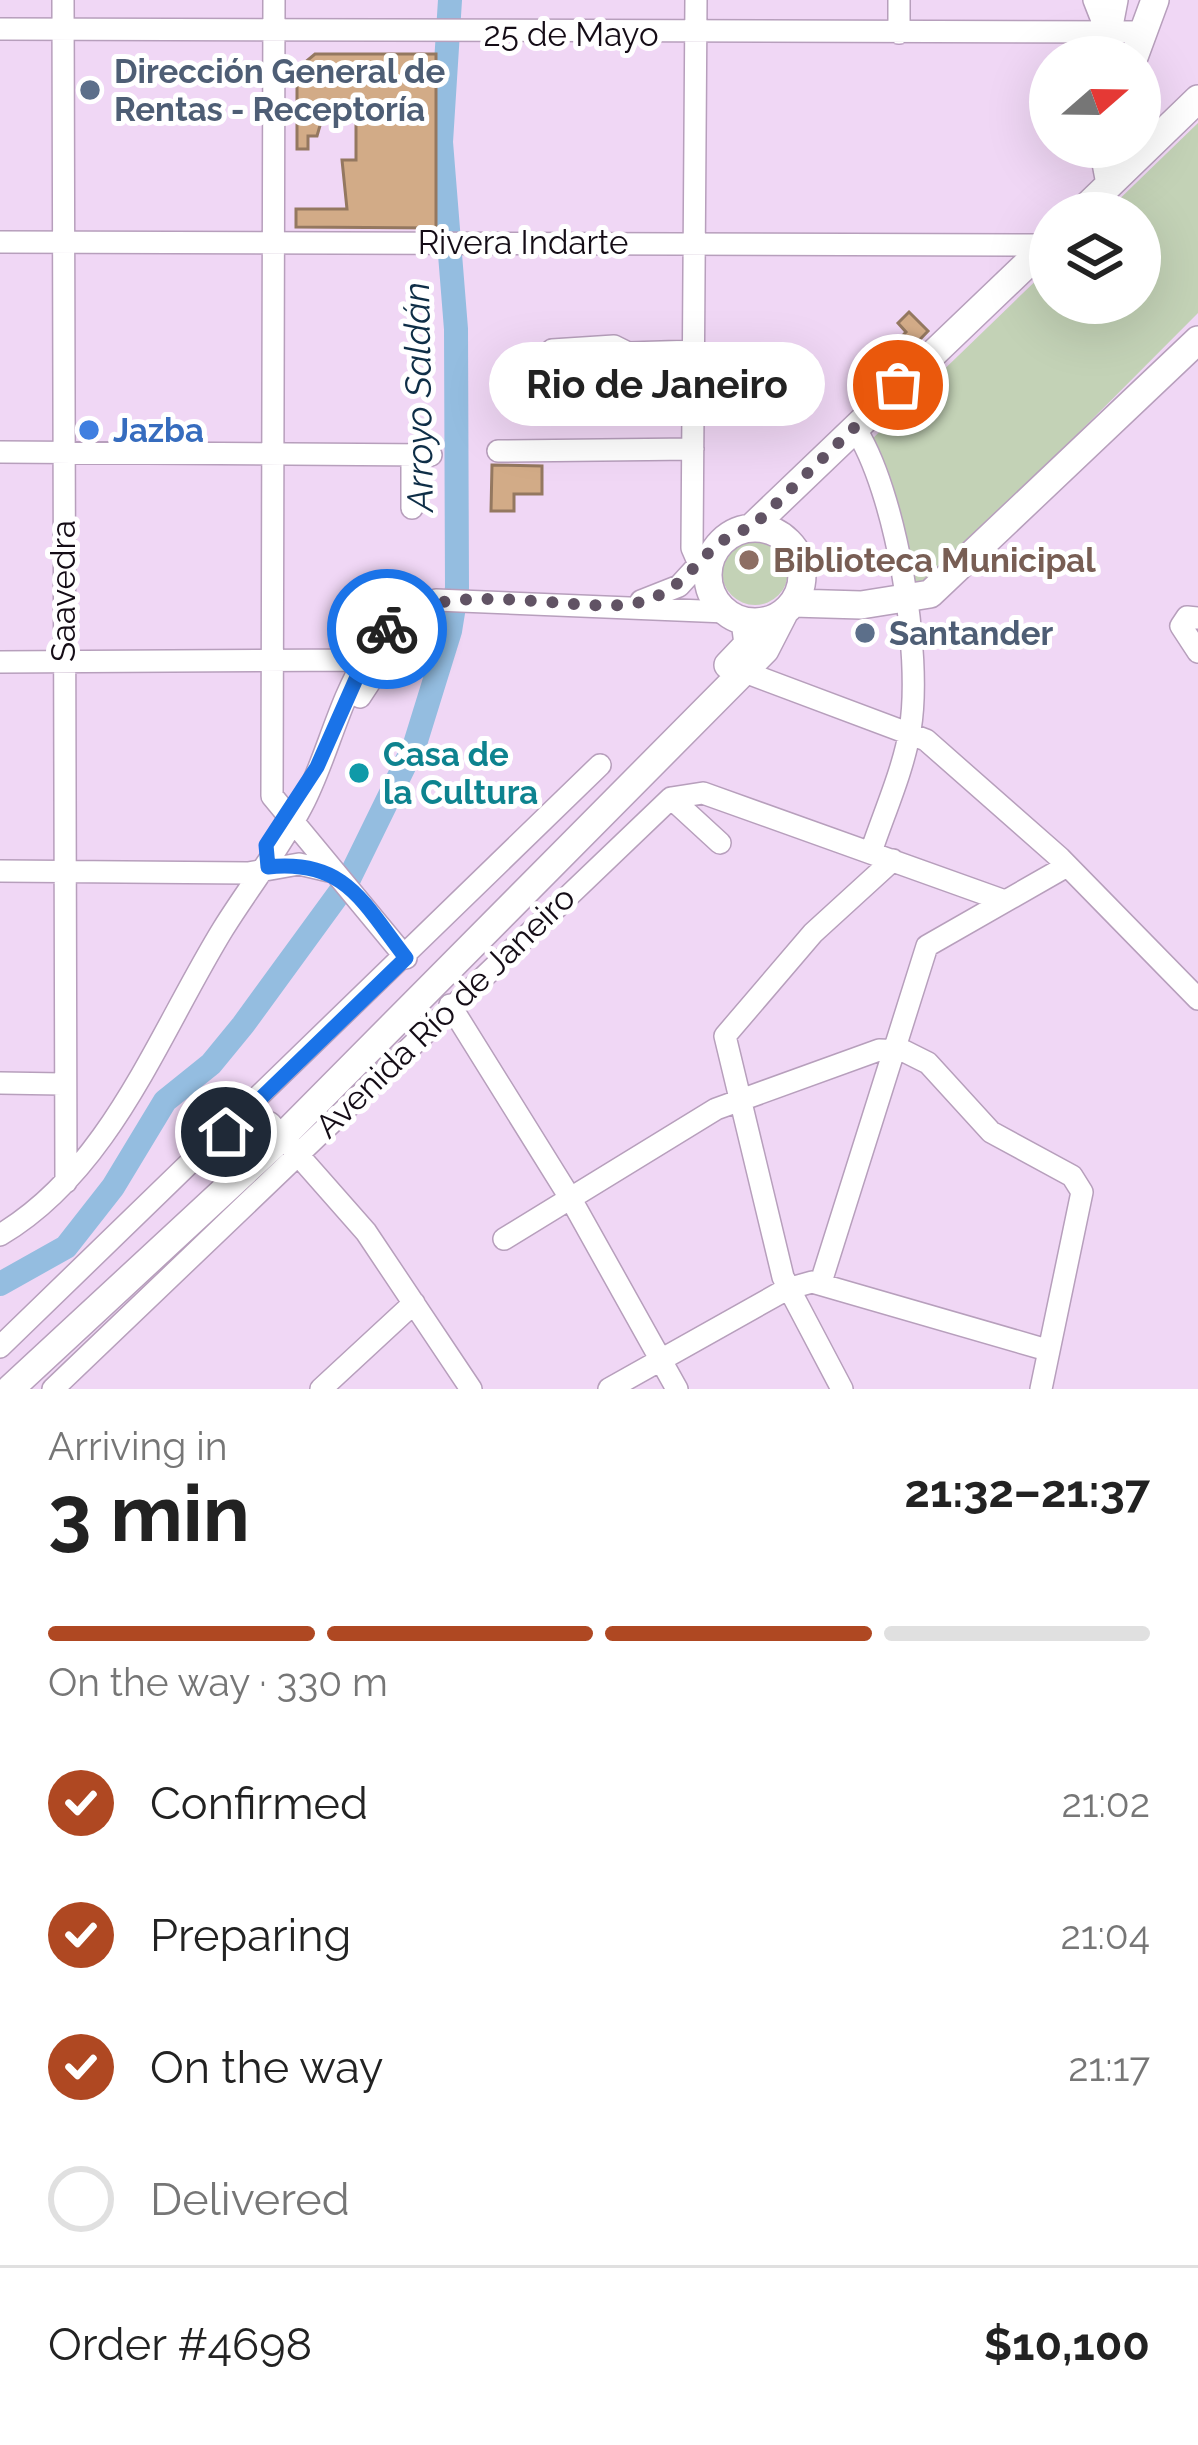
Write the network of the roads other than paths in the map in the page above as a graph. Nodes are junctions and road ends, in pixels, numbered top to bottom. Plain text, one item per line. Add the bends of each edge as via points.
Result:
1 (63, 0) edge
2 (274, 0) edge
3 (696, 0) edge
4 (899, 0) edge
5 (1094, 0) edge
6 (1114, 0) edge
7 (1155, 0) edge
8 (0, 29) edge
9 (63, 29) junction
10 (274, 31) junction
11 (898, 33) junction
12 (695, 34) junction
13 (1103, 36) edge
14 (1107, 36) edge
15 (1141, 36) edge
16 (1029, 41) edge
17 (1198, 99) edge
18 (1161, 130) edge
19 (1116, 168) edge
20 (1097, 192) edge
21 (0, 242) edge
22 (64, 242) junction
23 (273, 242) junction
24 (694, 242) junction
25 (1029, 243) edge
26 (1029, 261) edge
27 (1198, 340) edge
28 (552, 350) dead end
29 (694, 351) junction
30 (854, 427) junction
31 (693, 449) junction
32 (498, 451) dead end
33 (0, 452) edge
34 (63, 452) junction
35 (274, 454) junction
36 (412, 508) dead end
37 (751, 528) junction
38 (706, 568) junction
39 (907, 601) junction
40 (430, 602) junction
41 (623, 605) junction
42 (788, 608) junction
43 (735, 616) junction
44 (1198, 618) edge
45 (1198, 652) edge
46 (364, 661) junction
47 (0, 662) edge
48 (62, 662) junction
49 (272, 664) junction
50 (742, 670) junction
51 (335, 728) junction
52 (910, 730) junction
53 (600, 765) dead end
54 (679, 796) junction
55 (284, 809) junction
56 (308, 839) junction
57 (720, 843) dead end
58 (871, 852) junction
59 (893, 860) junction
60 (266, 863) junction
61 (1067, 866) junction
62 (329, 871) junction
63 (0, 872) edge
64 (62, 872) junction
65 (1002, 900) junction
66 (406, 958) junction
67 (1198, 996) edge
68 (450, 1004) junction
69 (891, 1049) junction
70 (0, 1083) edge
71 (62, 1084) junction
72 (740, 1098) junction
73 (283, 1139) junction
74 (66, 1182) junction
75 (572, 1201) junction
76 (0, 1235) edge
77 (504, 1239) dead end
78 (821, 1282) junction
79 (788, 1289) junction
80 (415, 1304) junction
81 (0, 1347) edge
82 (1047, 1350) junction
83 (661, 1359) junction
84 (0, 1376) edge
85 (10, 1389) edge
86 (53, 1389) edge
87 (322, 1389) edge
88 (471, 1389) edge
89 (609, 1389) edge
90 (677, 1389) edge
91 (842, 1389) edge
92 (1041, 1389) edge

1 - 9 street, Saavedra
2 - 10 street
3 - 12 street
4 - 11 street
5 - 13 street
6 - 14 main road
7 - 15 main road
8 - 9 street, 25 de Mayo
9 - 10 street, 25 de Mayo
9 - 22 street, Saavedra
10 - 12 street, 25 de Mayo
10 - 23 street
11 - 12 street, 25 de Mayo
11 - 16 street, 25 de Mayo
12 - 24 street
17 - 18 main road
19 - 20 main road
21 - 22 street, Rivera Indarte
22 - 23 street, Rivera Indarte
22 - 34 street, Saavedra
23 - 24 street, Rivera Indarte
23 - 35 street
24 - 25 street, Rivera Indarte
24 - 29 street
26 - 30 main road
27 - 39 main road via 940,586
28 - 29 street
29 - 31 street
30 - 37 main road
30 - 39 street via 868,447
31 - 32 street
31 - 38 street via 692,548
33 - 34 street
34 - 35 street
34 - 48 street, Saavedra
35 - 36 street via 421,454
35 - 49 street
37 - 38 main road via 737,531
37 - 42 main road via 792,546 802,571
38 - 41 street via 666,593
38 - 43 main road
39 - 42 main road
39 - 52 street
40 - 41 street
40 - 46 street via 395,620
40 - 51 street
41 - 43 street
42 - 43 main road
42 - 50 main road via 766,650
43 - 73 main road via 749,636 745,649
44 - 45 street via 1181,626
46 - 49 street
46 - 51 street
47 - 48 street
48 - 49 street
48 - 64 street, Saavedra
49 - 55 street
50 - 52 street
50 - 73 main road
51 - 55 street
52 - 58 street
52 - 61 street
53 - 66 street, Avenida Río de Janeiro
54 - 57 street
54 - 58 street via 704,793
54 - 68 street, Avenida Río de Janeiro
55 - 56 street
55 - 60 street
56 - 60 street
56 - 62 street
58 - 59 street
59 - 65 street
59 - 72 street via 813,932 728,1029
60 - 62 street
60 - 64 street
60 - 74 street
61 - 65 street
61 - 67 street
62 - 66 street
63 - 64 street
64 - 71 street, Saavedra
65 - 69 street via 931,941
66 - 81 street, Avenida Río de Janeiro
68 - 73 street, Avenida Río de Janeiro
68 - 75 street
69 - 72 street
69 - 78 street
69 - 82 street via 928,1063 991,1132 1079,1184 1084,1203
70 - 71 street
71 - 74 street, Saavedra
72 - 75 street
72 - 79 street
73 - 80 street via 366,1232
73 - 84 main road
73 - 85 main road
73 - 86 street, Avenida Río de Janeiro
74 - 76 street
75 - 77 street
75 - 83 street
78 - 79 street
78 - 82 street
79 - 83 street
79 - 91 street
80 - 87 street
80 - 88 street
82 - 92 street
83 - 89 street
83 - 90 street

